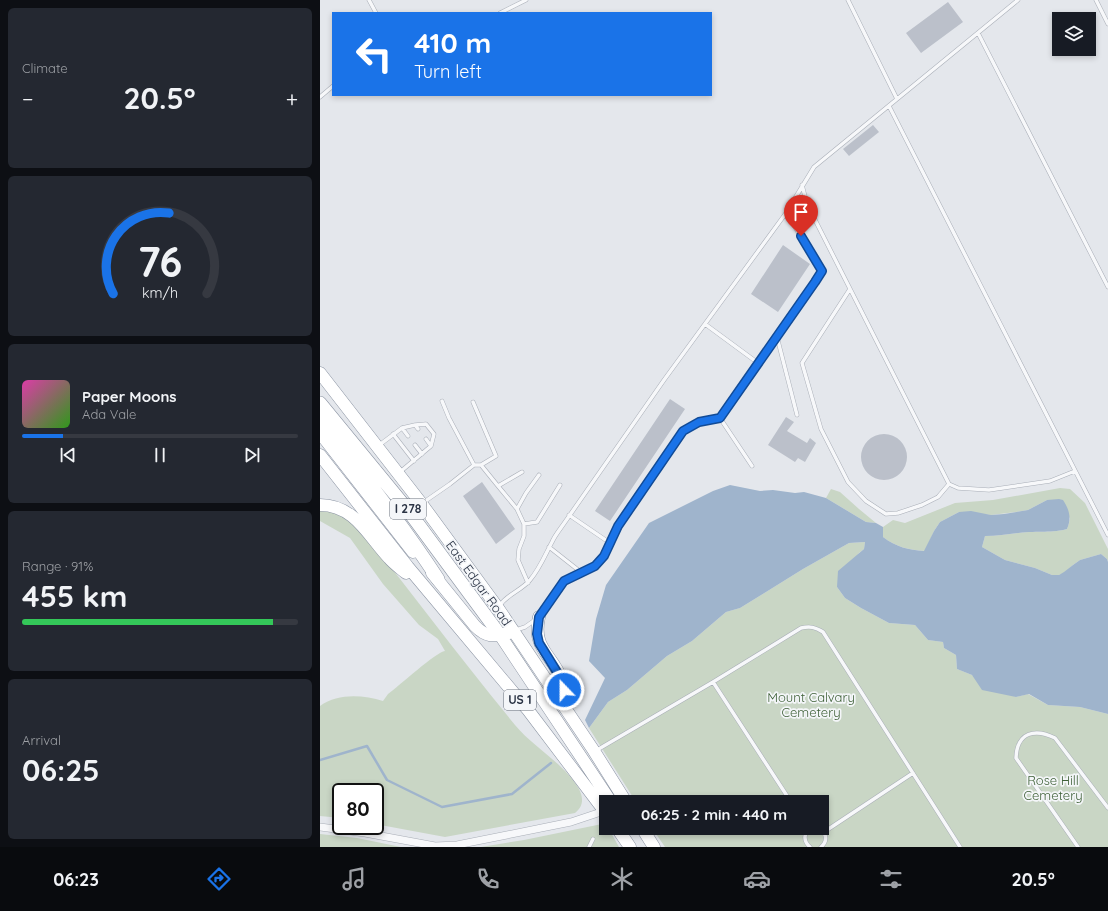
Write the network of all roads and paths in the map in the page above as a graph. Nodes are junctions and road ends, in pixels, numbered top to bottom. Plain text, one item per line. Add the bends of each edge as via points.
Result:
1 (369, 0) edge
2 (526, 0) edge
3 (848, 0) edge
4 (1018, 0) edge
5 (1096, 0) edge
6 (375, 12) edge
7 (502, 12) edge
8 (1108, 24) edge
9 (978, 33) junction
10 (332, 87) edge
11 (320, 98) edge
12 (897, 99) junction
13 (889, 106) junction
14 (802, 186) junction
15 (786, 213) junction
16 (1108, 287) edge
17 (850, 289) junction
18 (705, 324) junction
19 (777, 337) junction
20 (758, 364) junction
21 (320, 373) edge
22 (442, 401) dead end
23 (473, 402) dead end
24 (320, 403) edge
25 (797, 415) dead end
26 (720, 418) junction
27 (320, 419) edge
28 (414, 425) junction
29 (402, 428) junction
30 (418, 429) dead end
31 (320, 433) edge
32 (393, 434) junction
33 (408, 436) dead end
34 (426, 439) dead end
35 (415, 445) dead end
36 (431, 446) junction
37 (377, 447) junction
38 (422, 454) junction
39 (320, 455) edge
40 (414, 461) junction
41 (474, 464) junction
42 (480, 465) junction
43 (752, 466) dead end
44 (1076, 471) junction
45 (522, 472) dead end
46 (398, 474) junction
47 (539, 475) dead end
48 (949, 484) junction
49 (560, 485) dead end
50 (498, 486) junction
51 (421, 504) junction
52 (320, 505) edge
53 (517, 509) junction
54 (569, 515) junction
55 (524, 524) junction
56 (1108, 535) edge
57 (610, 542) junction
58 (549, 547) junction
59 (582, 573) junction
60 (438, 579) junction
61 (528, 583) junction
62 (428, 591) junction
63 (498, 608) junction
64 (539, 617) junction
65 (490, 620) junction
66 (514, 631) junction
67 (500, 635) junction
68 (713, 682) junction
69 (566, 711) junction
70 (594, 751) junction
71 (913, 773) junction
72 (622, 795) edge
73 (786, 795) edge
74 (599, 796) edge
75 (599, 799) edge
76 (1108, 808) edge
77 (599, 812) edge
78 (320, 827) edge
79 (829, 829) edge
80 (622, 835) edge
81 (629, 835) edge
82 (646, 835) edge
83 (806, 835) edge
84 (825, 835) edge
85 (593, 839) dead end
86 (808, 846) edge
87 (589, 847) edge
88 (630, 847) edge
89 (635, 847) edge
90 (654, 847) edge
91 (802, 847) edge
92 (821, 847) edge
93 (960, 847) edge
94 (1078, 847) edge

1 - 6 lane
2 - 7 lane
3 - 12 lane
4 - 9 lane
5 - 8 lane
9 - 12 lane
9 - 16 lane
10 - 11 lane
12 - 13 lane
13 - 14 lane via 814,167
13 - 44 lane
14 - 15 lane
14 - 17 lane via 807,204
15 - 18 lane
15 - 19 lane via 822,271
17 - 48 lane
17 - 48 lane via 802,363 821,429 833,454 848,482 866,501 886,514 922,505 938,496
18 - 20 lane
18 - 54 lane
19 - 20 lane
19 - 25 lane
20 - 26 lane
21 - 37 highway, East Edgar Road / US 1
22 - 41 lane
23 - 42 lane via 496,456
24 - 65 highway, I 278 via 408,509
26 - 43 lane
26 - 57 lane via 699,422 683,431 618,526
27 - 60 highway
28 - 29 lane
28 - 30 lane
28 - 36 lane via 426,424 434,434
29 - 32 lane
29 - 33 lane
31 - 60 highway via 400,536
32 - 37 lane
32 - 40 lane
34 - 36 lane
35 - 38 lane
36 - 38 lane
37 - 46 highway, East Edgar Road / US 1
38 - 40 lane
39 - 62 highway, US 1
40 - 46 lane
41 - 42 lane
41 - 51 lane
42 - 50 lane
44 - 48 lane via 1050,481 989,490 958,488
44 - 56 lane
45 - 50 lane
46 - 51 highway, East Edgar Road / US 1
47 - 53 lane
49 - 55 lane via 537,522
50 - 53 lane
51 - 63 highway, East Edgar Road / US 1
52 - 62 highway via 340,509 355,517 389,559
53 - 55 lane
54 - 57 lane
54 - 58 lane
55 - 61 lane via 518,560
57 - 59 lane via 604,556 595,566
58 - 59 lane
58 - 61 lane via 542,563
59 - 64 lane via 564,581
60 - 67 highway via 478,629 489,636
61 - 63 lane via 508,596
62 - 75 highway, US 1 via 513,691
63 - 65 lane
63 - 66 highway, East Edgar Road / US 1
64 - 66 lane via 526,627
64 - 69 highway via 538,638 562,680
65 - 67 highway, I 278
66 - 67 highway
66 - 69 highway, East Edgar Road / US 1
67 - 74 highway
68 - 70 lane
68 - 71 lane via 801,628 817,628 823,632
68 - 73 lane
69 - 70 highway, East Edgar Road / US 1
70 - 72 highway, East Edgar Road / US 1
71 - 79 lane
71 - 93 lane
76 - 94 lane via 1055,738 1045,733 1030,733 1021,739 1016,748 1016,758
77 - 78 street via 571,822 457,845 435,846 365,832
80 - 88 highway
81 - 89 highway
82 - 90 highway
83 - 86 lane
84 - 92 lane via 826,840
85 - 87 lane
86 - 91 lane

